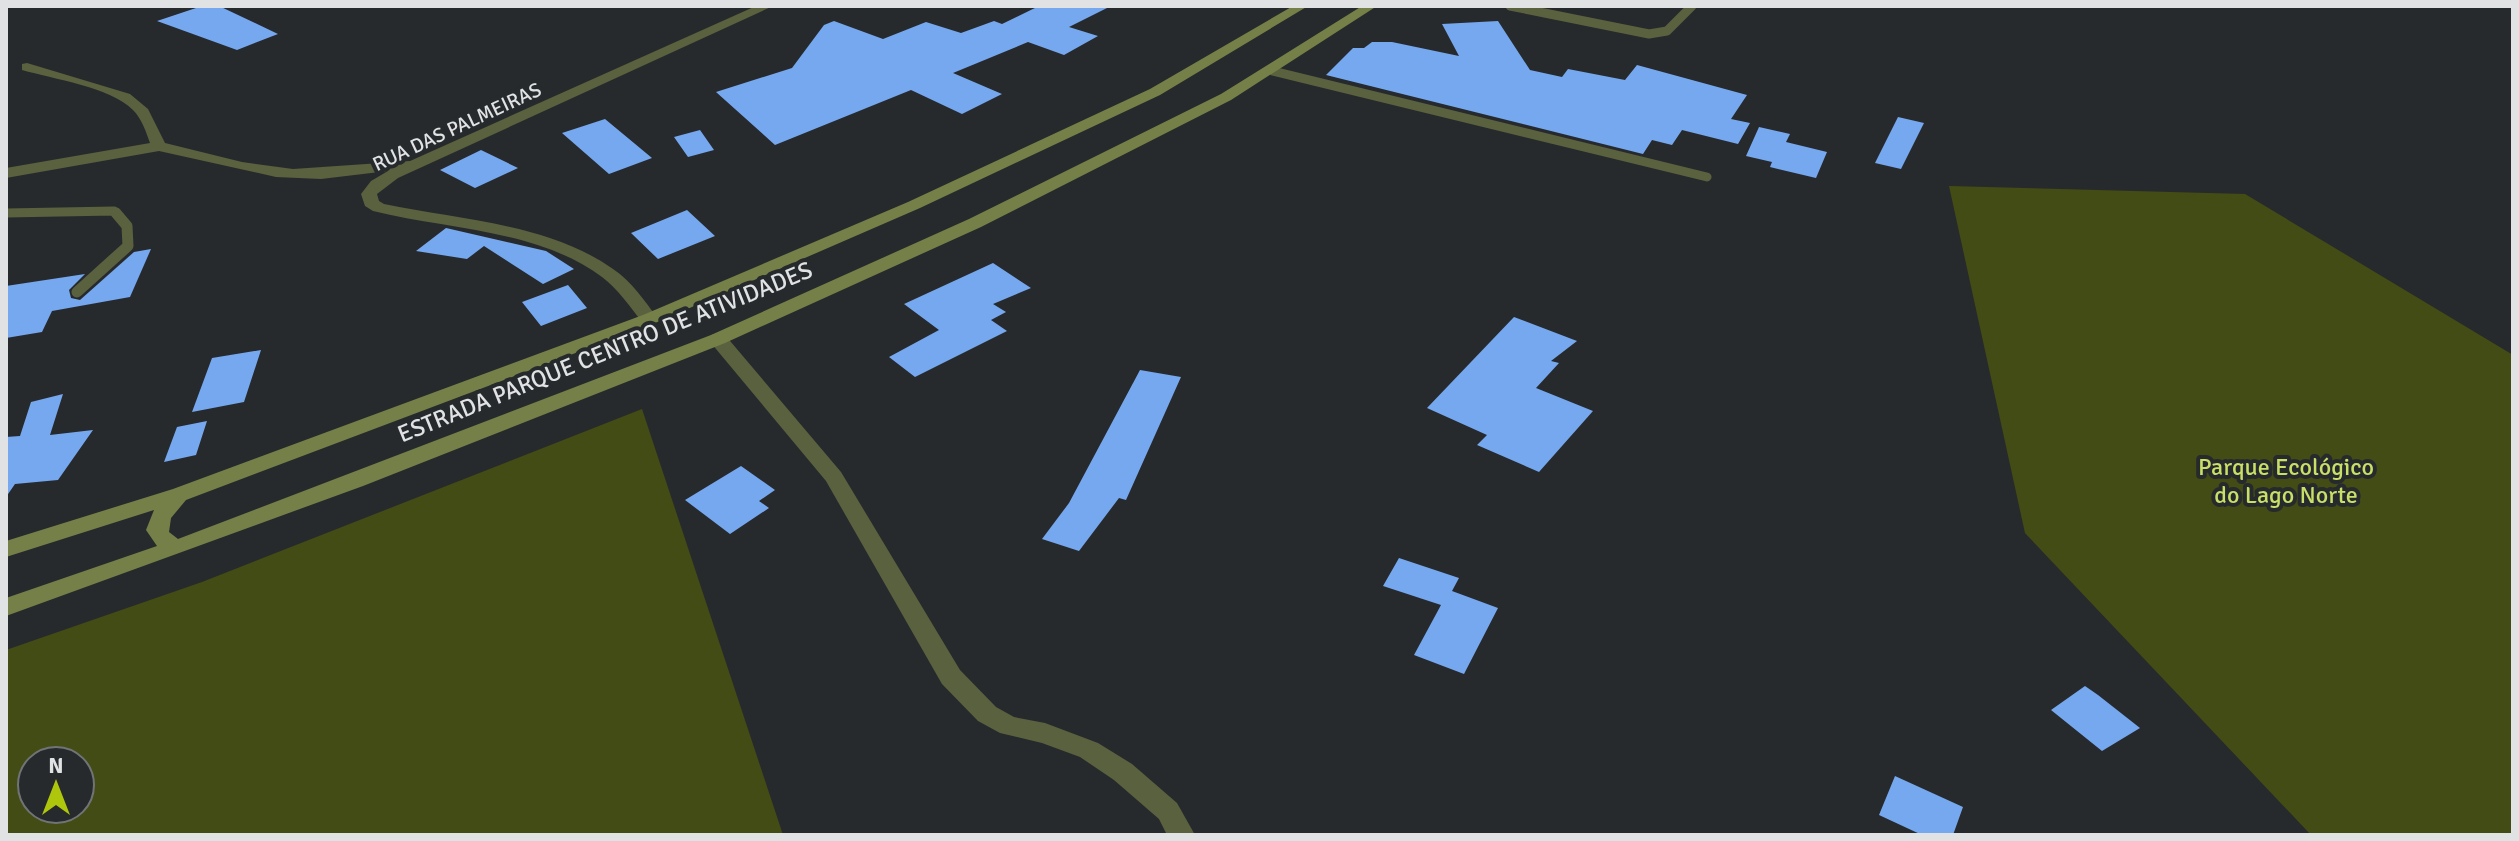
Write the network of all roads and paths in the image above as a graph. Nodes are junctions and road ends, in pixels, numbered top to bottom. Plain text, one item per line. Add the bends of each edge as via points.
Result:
1 (767, 6) edge
2 (1302, 6) edge
3 (1371, 6) edge
4 (1510, 6) edge
5 (1692, 6) edge
6 (27, 67) dead end
7 (1269, 70) junction
8 (159, 146) junction
9 (426, 160) junction
10 (6, 173) edge
11 (1707, 177) dead end
12 (6, 213) edge
13 (77, 292) dead end
14 (649, 319) junction
15 (718, 339) junction
16 (181, 494) junction
17 (176, 548) junction
18 (6, 549) edge
19 (6, 607) edge
20 (1181, 835) edge

1 - 9 street, RUA DAS PALMEIRAS
2 - 14 main road, ESTRADA PARQUE CENTRO DE ATIVIDADES via 1155,92 914,205
3 - 7 main road, ESTRADA PARQUE CENTRO DE ATIVIDADES
4 - 5 lane via 1649,34 1667,31
6 - 8 street via 134,103
7 - 11 lane
7 - 15 main road, ESTRADA PARQUE CENTRO DE ATIVIDADES via 1226,97 975,223
8 - 9 street via 292,174
8 - 10 street
9 - 14 street, RUA DAS PALMEIRAS via 377,184 369,194 371,203 537,240 577,256 609,274
12 - 13 lane via 114,211 127,226 128,246
14 - 16 main road, ESTRADA PARQUE CENTRO DE ATIVIDADES
15 - 17 main road, ESTRADA PARQUE CENTRO DE ATIVIDADES
15 - 20 street via 834,477 951,677 987,714 1089,750 1123,772 1168,811
16 - 17 main road via 157,520 163,542
16 - 18 main road, ESTRADA PARQUE CENTRO DE ATIVIDADES
17 - 19 main road, ESTRADA PARQUE CENTRO DE ATIVIDADES

